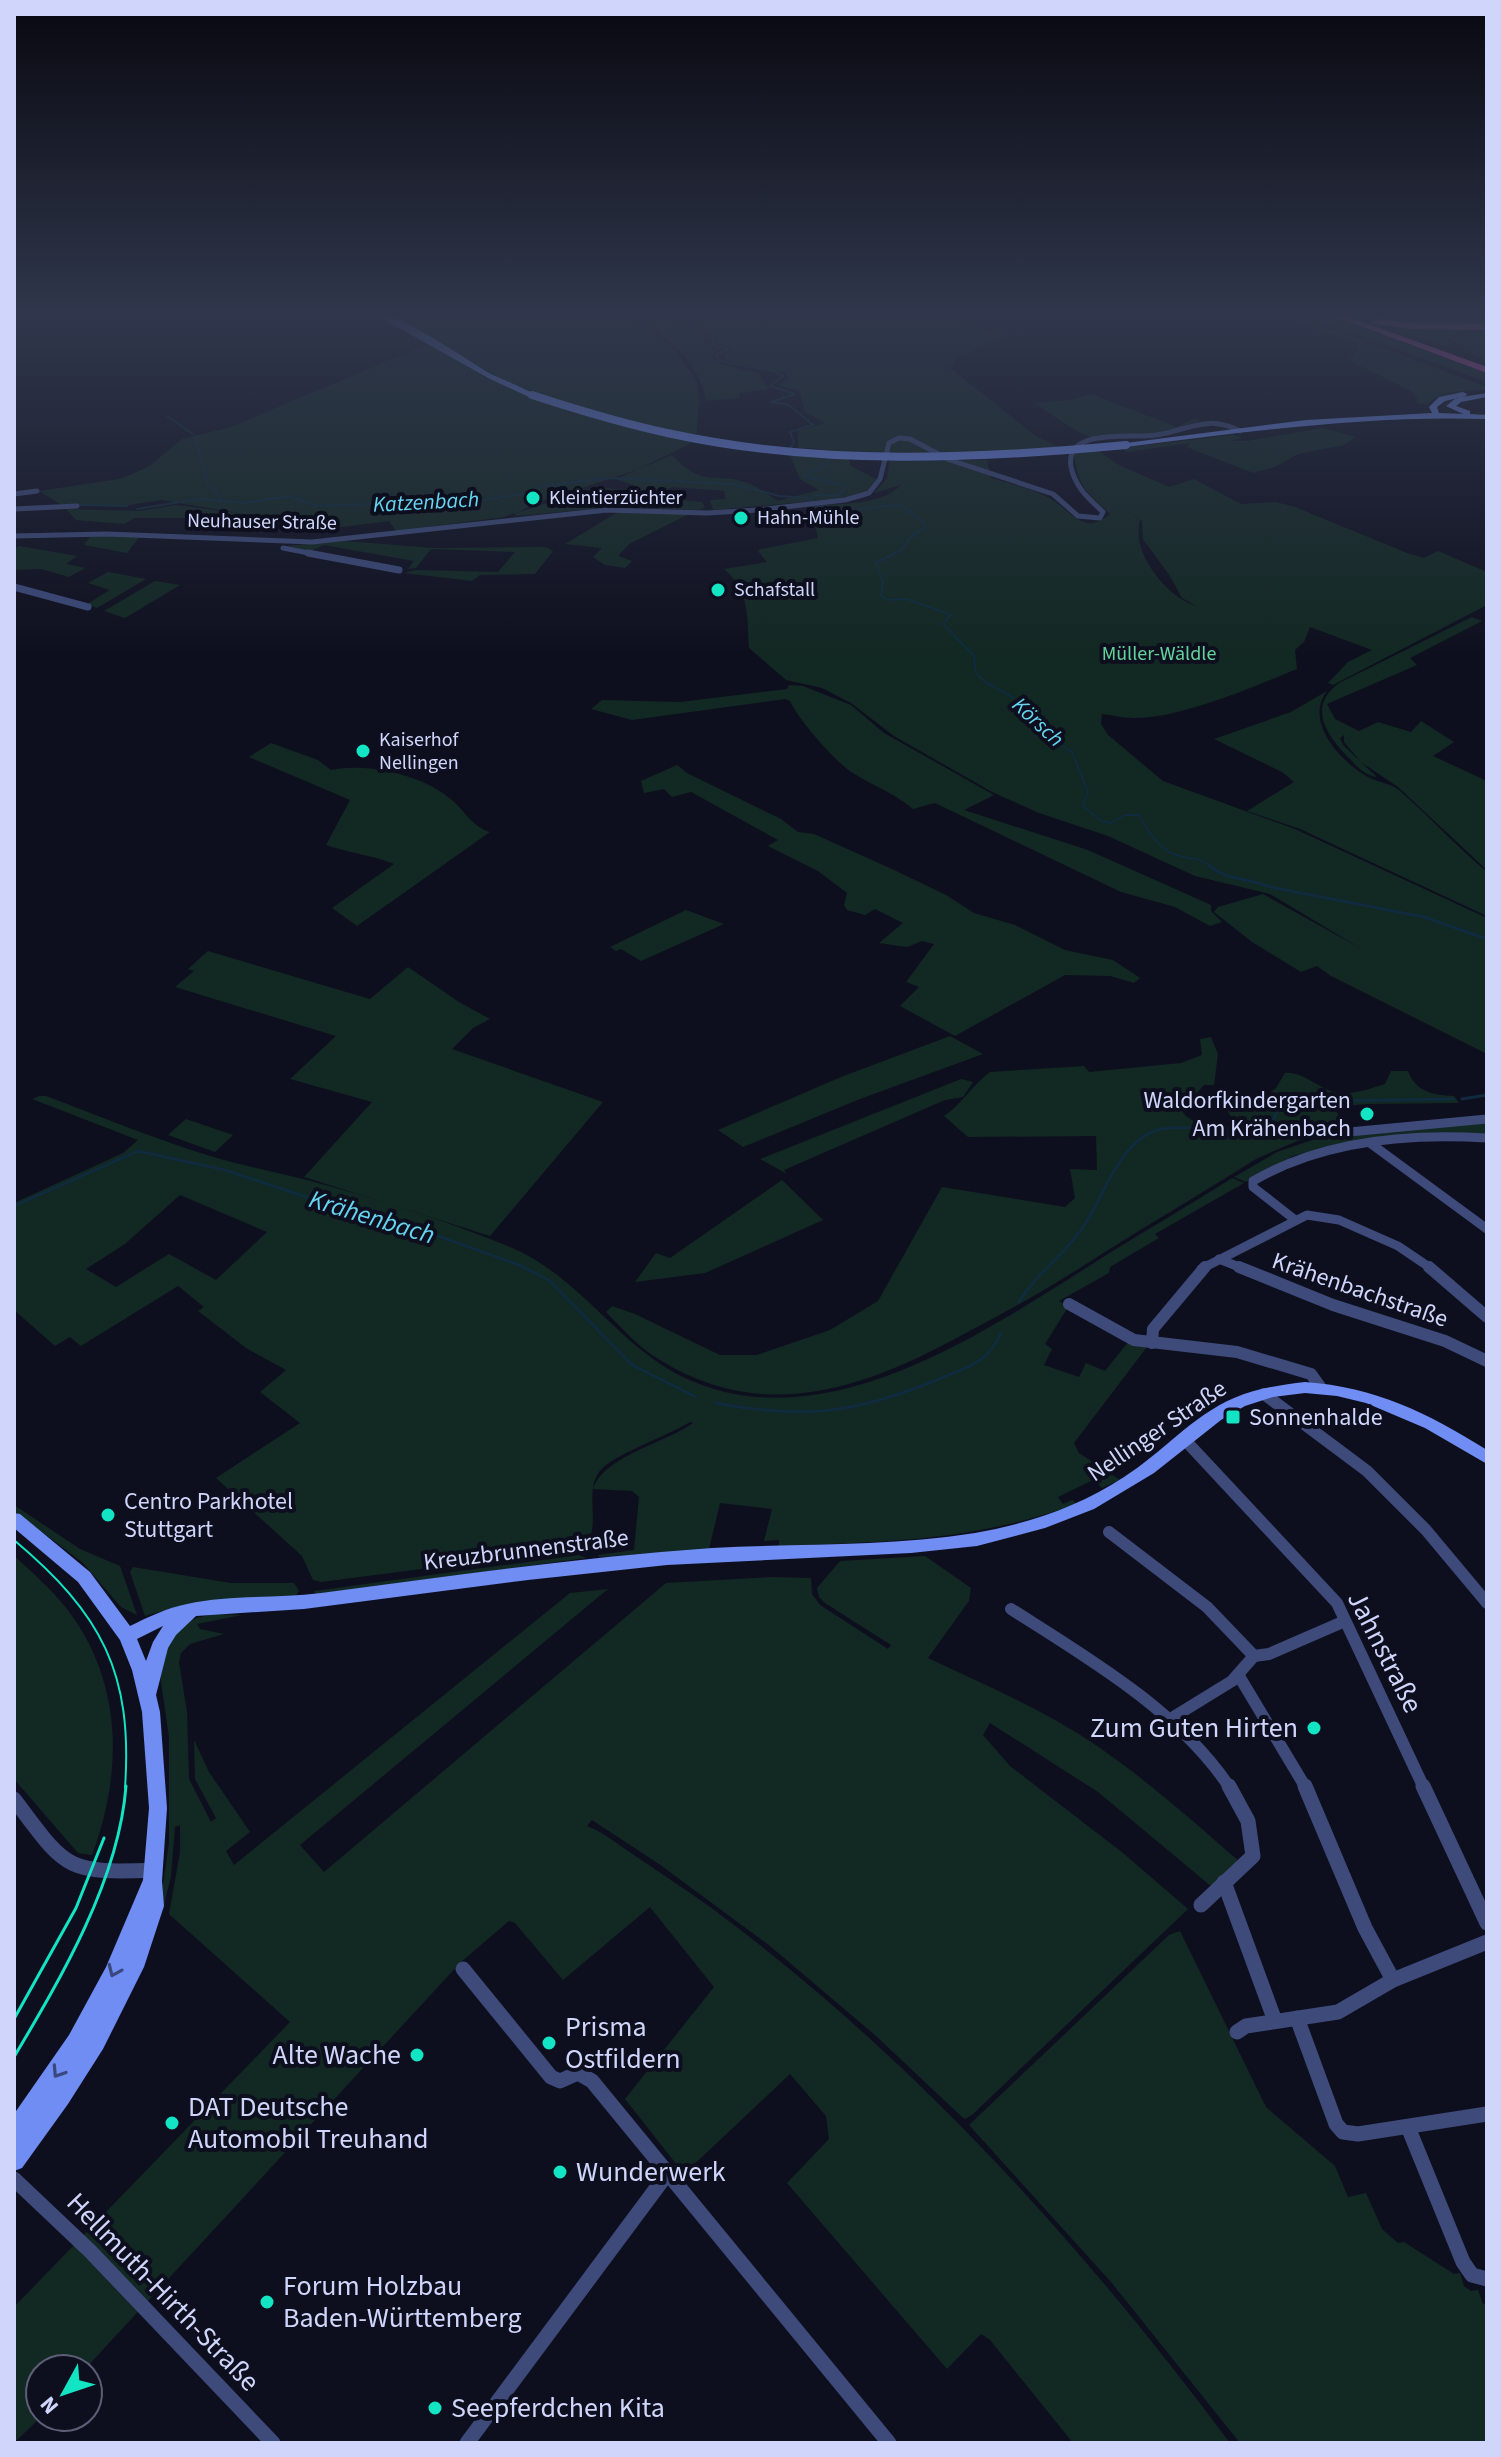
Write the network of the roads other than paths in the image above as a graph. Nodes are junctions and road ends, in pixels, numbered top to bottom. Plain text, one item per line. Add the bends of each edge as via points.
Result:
1 (644, 427) edge
2 (1192, 427) edge
3 (1231, 427) edge
4 (1276, 427) edge
5 (1240, 431) junction
6 (37, 491) dead end
7 (14, 494) edge
8 (77, 506) dead end
9 (14, 509) edge
10 (14, 536) edge
11 (250, 540) junction
12 (399, 570) dead end
13 (14, 587) edge
14 (88, 607) dead end
15 (1487, 1119) edge
16 (1349, 1132) dead end
17 (1487, 1138) edge
18 (1370, 1143) junction
19 (1294, 1219) junction
20 (1487, 1229) edge
21 (1219, 1259) junction
22 (1069, 1304) dead end
23 (1487, 1317) edge
24 (1152, 1343) junction
25 (1487, 1361) edge
26 (1321, 1388) junction
27 (1264, 1394) junction
28 (1185, 1440) junction
29 (1487, 1458) edge
30 (14, 1519) edge
31 (1109, 1532) dead end
32 (937, 1544) joint
33 (1487, 1603) edge
34 (197, 1609) junction
35 (1011, 1609) dead end
36 (1345, 1621) junction
37 (127, 1636) junction
38 (1254, 1656) junction
39 (1239, 1676) junction
40 (149, 1697) junction
41 (1167, 1721) junction
42 (14, 1799) edge
43 (153, 1875) junction
44 (1224, 1882) junction
45 (1201, 1905) dead end
46 (1487, 1923) edge
47 (1487, 1942) edge
48 (463, 1969) dead end
49 (1393, 1980) junction
50 (1297, 2018) junction
51 (1275, 2021) junction
52 (1237, 2032) dead end
53 (1487, 2114) edge
54 (1408, 2127) junction
55 (14, 2132) edge
56 (14, 2160) edge
57 (667, 2174) junction
58 (14, 2179) edge
59 (1487, 2279) edge
60 (273, 2443) edge
61 (467, 2443) edge
62 (889, 2443) edge

1 - 5 main road, bridge via 810,451 977,456
2 - 11 street, Neuhauser Straße via 1078,443 1070,454 1073,478 1103,512 1100,518 1078,516 1053,494 962,465 905,438 889,443 872,491 853,498 717,513 607,510 329,541
3 - 5 street, Neuhauser Straße
4 - 5 main road
6 - 7 street
8 - 9 street
10 - 11 street, Neuhauser Straße
11 - 12 street
13 - 14 street
15 - 16 street
17 - 18 street
18 - 19 street via 1300,1157 1252,1182
18 - 20 street
19 - 21 street
19 - 23 street via 1330,1217 1394,1243
21 - 24 street via 1199,1271 1152,1330
21 - 25 street, Krähenbachstraße via 1333,1305 1439,1338
22 - 24 street via 1131,1338
24 - 26 street via 1243,1353 1311,1374
26 - 27 main road, Nellinger Straße
26 - 29 main road, Nellinger Straße via 1395,1408
27 - 28 main road, Nellinger Straße via 1228,1409
27 - 33 street via 1367,1471
28 - 32 main road, Nellinger Straße via 1128,1483 1083,1507 1013,1531
28 - 36 street, Jahnstraße via 1332,1596
30 - 37 main road via 84,1577
31 - 38 street via 1244,1641
32 - 34 main road, Kreuzbrunnenstraße via 649,1560 306,1602
34 - 37 main road, Kreuzbrunnenstraße
34 - 40 main road via 162,1638
35 - 41 street
36 - 38 street
36 - 46 street, Jahnstraße
37 - 40 main road
38 - 39 street
39 - 41 street
39 - 49 street via 1300,1774 1365,1928
40 - 43 main road via 158,1780
41 - 44 street via 1221,1772 1249,1819 1253,1856
42 - 43 street via 69,1863
43 -> 55 main road via 84,2031
43 - 56 main road via 154,1906 118,2002 61,2097
44 - 45 street
44 - 51 street
47 - 49 street
48 - 57 street via 547,2074 560,2081 578,2073 589,2077
49 - 50 street via 1338,2012
50 - 51 street
50 - 54 street via 1341,2131 1352,2135
51 - 52 street
53 - 54 street
54 - 59 street via 1463,2262 1472,2275
57 - 61 street
57 - 62 street
58 - 60 street, Hellmuth-Hirth-Straße

